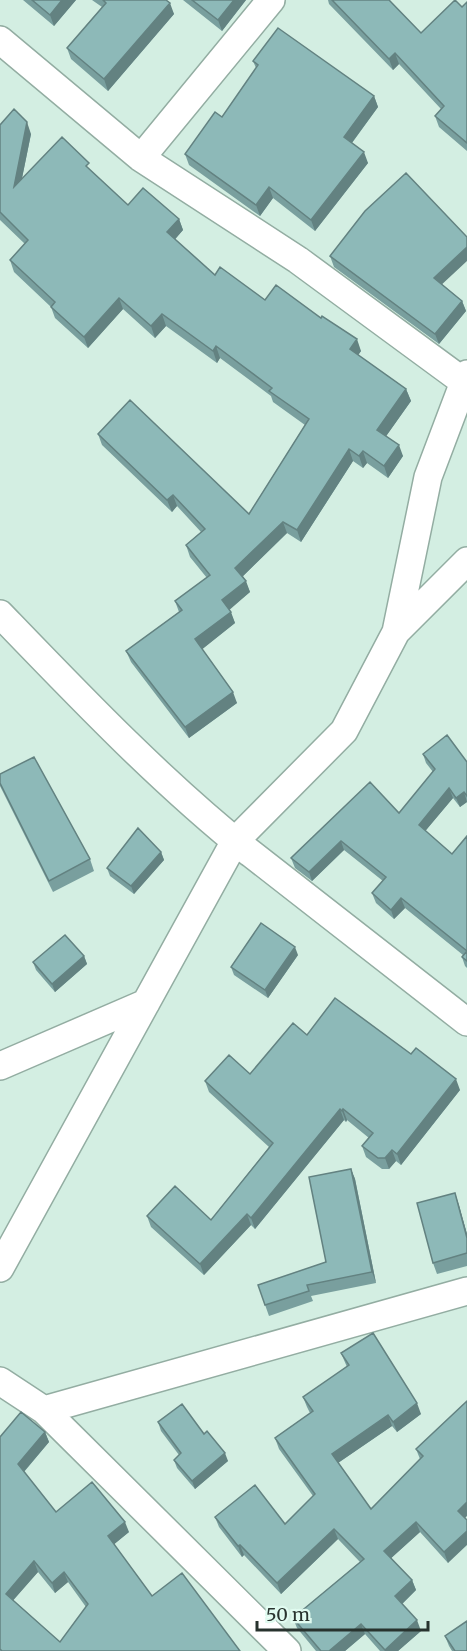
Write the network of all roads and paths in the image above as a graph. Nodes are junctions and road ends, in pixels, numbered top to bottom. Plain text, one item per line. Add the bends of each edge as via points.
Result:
1 (271, 0) edge
2 (0, 40) edge
3 (141, 158) junction
4 (465, 378) edge
5 (467, 561) edge
6 (0, 594) edge
7 (0, 614) edge
8 (396, 632) junction
9 (236, 841) junction
10 (146, 1003) junction
11 (467, 1024) edge
12 (0, 1066) edge
13 (0, 1268) edge
14 (467, 1290) edge
15 (0, 1381) edge
16 (44, 1410) junction
17 (287, 1651) edge

1 - 3 street
2 - 3 street
3 - 4 street via 298,260
4 - 8 street via 428,477
5 - 8 street
6 - 9 street
7 - 9 street via 106,723
8 - 9 street via 344,731
9 - 10 street
9 - 11 street
10 - 12 street
10 - 13 street
14 - 16 street
15 - 16 street
16 - 17 street

